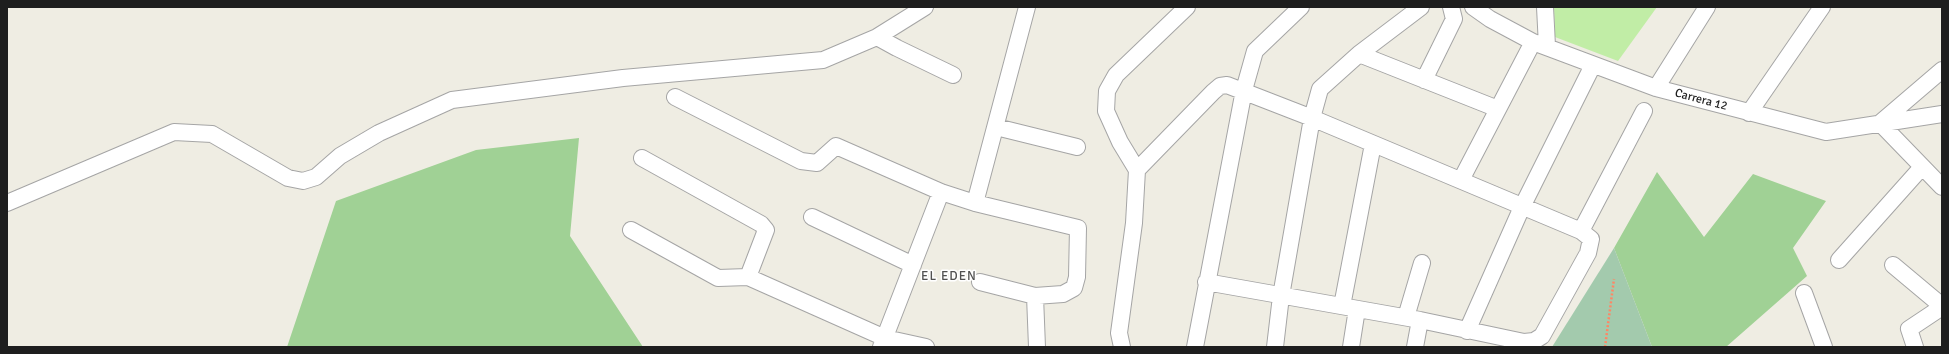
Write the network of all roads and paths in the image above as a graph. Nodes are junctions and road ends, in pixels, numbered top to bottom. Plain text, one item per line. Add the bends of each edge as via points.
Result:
1 (925, 7) edge
2 (1027, 7) edge
3 (1187, 7) edge
4 (1301, 7) edge
5 (1421, 7) edge
6 (1451, 7) edge
7 (1473, 7) edge
8 (1545, 7) edge
9 (1707, 7) edge
10 (1822, 7) edge
11 (1491, 13) edge
12 (877, 37) junction
13 (1540, 44) junction
14 (1359, 54) junction
15 (1592, 64) junction
16 (1942, 70) edge
17 (953, 76) dead end
18 (1424, 80) junction
19 (1656, 88) junction
20 (1244, 90) junction
21 (675, 96) dead end
22 (1498, 109) junction
23 (1644, 111) dead end
24 (1749, 113) junction
25 (1942, 114) edge
26 (1312, 118) junction
27 (1880, 123) junction
28 (996, 127) junction
29 (1373, 144) junction
30 (1077, 147) dead end
31 (642, 158) dead end
32 (1922, 167) junction
33 (1137, 170) junction
34 (1461, 180) junction
35 (1942, 187) edge
36 (941, 192) junction
37 (7, 202) edge
38 (975, 203) junction
39 (1522, 207) junction
40 (812, 217) dead end
41 (631, 230) dead end
42 (1581, 231) junction
43 (1839, 260) dead end
44 (1422, 263) dead end
45 (913, 265) junction
46 (1894, 265) dead end
47 (748, 277) junction
48 (1614, 278) dead end
49 (980, 282) dead end
50 (1206, 282) junction
51 (1804, 293) dead end
52 (1035, 296) junction
53 (1281, 296) junction
54 (1942, 306) edge
55 (1350, 308) junction
56 (1413, 319) junction
57 (1467, 331) junction
58 (883, 343) edge
59 (926, 347) edge
60 (1037, 347) edge
61 (1122, 347) edge
62 (1195, 347) edge
63 (1275, 347) edge
64 (1351, 347) edge
65 (1415, 347) edge
66 (1606, 347) edge
67 (1824, 347) edge
68 (1915, 347) edge

1 - 12 street
2 - 28 street
3 - 33 street via 1116,75 1107,91 1106,111 1120,142
4 - 20 street via 1255,51
5 - 14 street
6 - 18 street via 1454,19
7 - 11 street, Carrera 12
8 - 13 street
9 - 19 street
10 - 24 street
11 - 13 street, Carrera 12
12 - 17 street
12 - 37 street via 823,60 623,78 452,100 379,133 340,156 316,178 303,181 288,178 212,134 174,132
13 - 15 street, Carrera 12
13 - 22 street
14 - 18 street
14 - 26 street via 1320,89
15 - 19 street, Carrera 12
15 - 39 street
16 - 27 street
18 - 22 street
19 - 24 street, Carrera 12
20 - 26 street
20 - 33 street via 1227,85 1220,86
20 - 50 street
21 - 36 street via 801,161 817,163 836,146
22 - 34 street
23 - 42 street
24 - 27 street, Carrera 12 via 1826,132
25 - 27 street, Carrera 12
26 - 29 street
26 - 53 street
27 - 32 street
28 - 30 street
28 - 38 street
29 - 34 street
29 - 55 street
31 - 47 street via 761,224 766,230
32 - 35 street
32 - 43 street
33 - 61 street via 1134,224 1119,333
34 - 39 street
36 - 38 street
36 - 45 street
38 - 52 street via 1078,228 1077,277 1074,288 1063,294
39 - 42 street
39 - 57 street
40 - 45 street
41 - 47 street via 718,278
42 - 57 street via 1591,239 1588,252 1542,336 1534,341 1524,342
44 - 56 street
45 - 58 street
46 - 54 street
47 - 58 street
48 - 66 path
49 - 52 street
50 - 53 street
50 - 62 street
51 - 67 street
52 - 60 street
53 - 55 street
53 - 63 street
54 - 68 street via 1909,329
55 - 56 street
55 - 64 street
56 - 57 street
56 - 65 street
58 - 59 street

